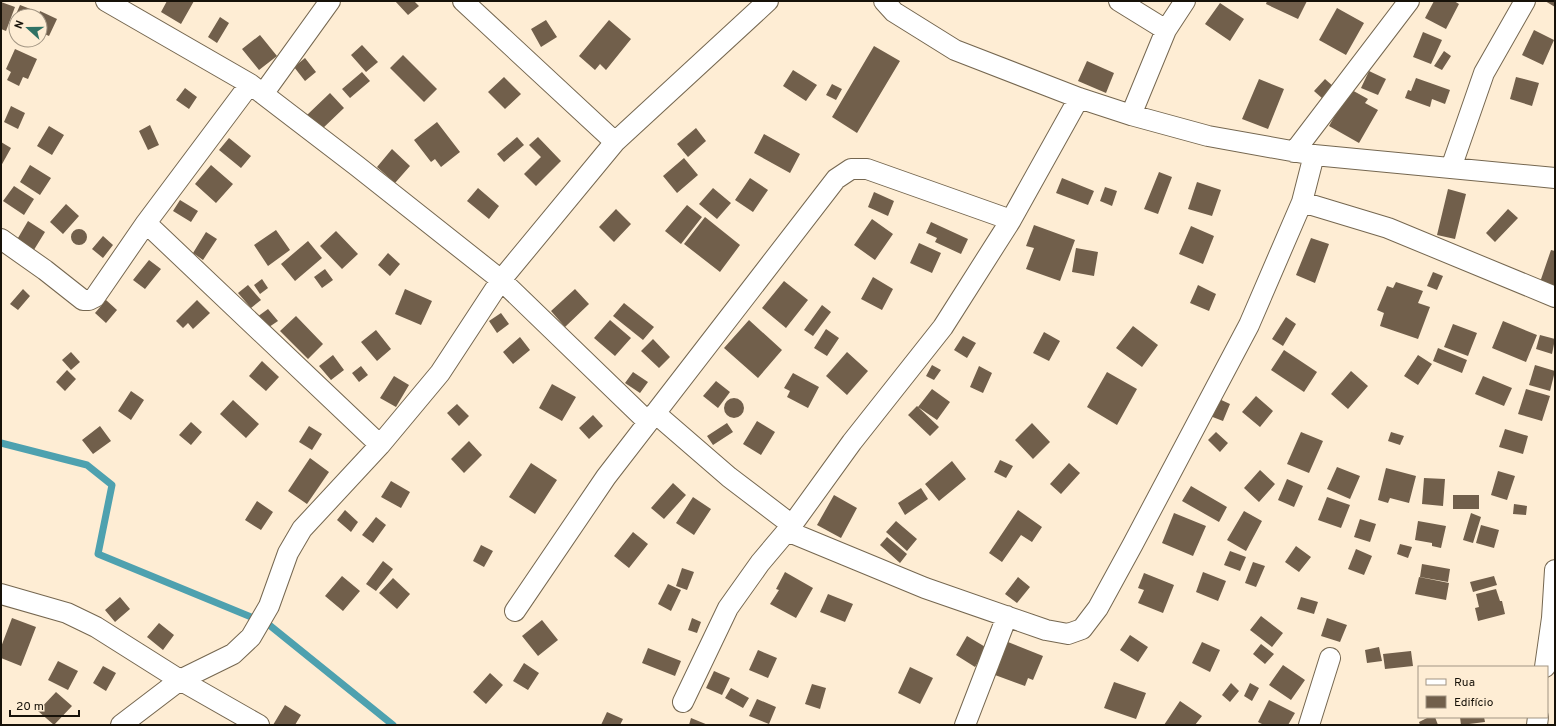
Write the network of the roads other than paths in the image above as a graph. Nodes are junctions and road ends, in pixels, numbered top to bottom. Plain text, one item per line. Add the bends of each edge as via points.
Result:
1 (106, 1) edge
2 (330, 1) edge
3 (463, 1) edge
4 (768, 1) edge
5 (884, 1) edge
6 (1119, 1) edge
7 (1185, 1) edge
8 (1409, 1) edge
9 (1525, 1) edge
10 (1166, 30) junction
11 (257, 89) junction
12 (1079, 98) junction
13 (1131, 115) junction
14 (615, 142) junction
15 (1294, 152) junction
16 (1314, 156) junction
17 (1451, 168) junction
18 (1555, 178) edge
19 (1302, 202) junction
20 (1011, 220) junction
21 (146, 223) junction
22 (1, 240) edge
23 (501, 280) junction
24 (1555, 297) edge
25 (652, 417) junction
26 (380, 445) junction
27 (789, 528) junction
28 (1555, 570) edge
29 (1, 594) edge
30 (515, 611) dead end
31 (1007, 616) junction
32 (1330, 658) dead end
33 (1545, 666) edge
34 (180, 680) junction
35 (684, 702) dead end
36 (121, 725) edge
37 (259, 725) edge
38 (965, 725) edge
39 (1309, 725) edge

1 - 11 street
2 - 11 street
3 - 14 street
4 - 14 street
5 - 12 street via 894,12 955,50
6 - 10 street
7 - 10 street
8 - 15 street
9 - 17 street via 1484,73
10 - 13 street
11 - 21 street
11 - 23 street
12 - 13 street
12 - 20 street
13 - 15 street via 1208,136
14 - 23 street
15 - 16 street
16 - 17 street
16 - 19 street
17 - 18 street
19 - 24 street via 1388,228
19 - 31 street via 1249,325 1098,608 1082,629 1068,634 1046,630
20 - 25 street via 867,169 851,169 836,179
20 - 27 street via 944,327 852,442
21 - 22 street via 95,297 89,300 83,300
21 - 26 street
23 - 25 street
23 - 26 street via 440,373
25 - 27 street
25 - 30 street via 606,477
26 - 34 street via 302,529 288,553 269,606 251,637 233,654
27 - 31 street via 925,588
27 - 35 street via 728,608
28 - 33 street
29 - 34 street via 67,613 96,626
31 - 38 street
32 - 39 street
34 - 36 street
34 - 37 street

